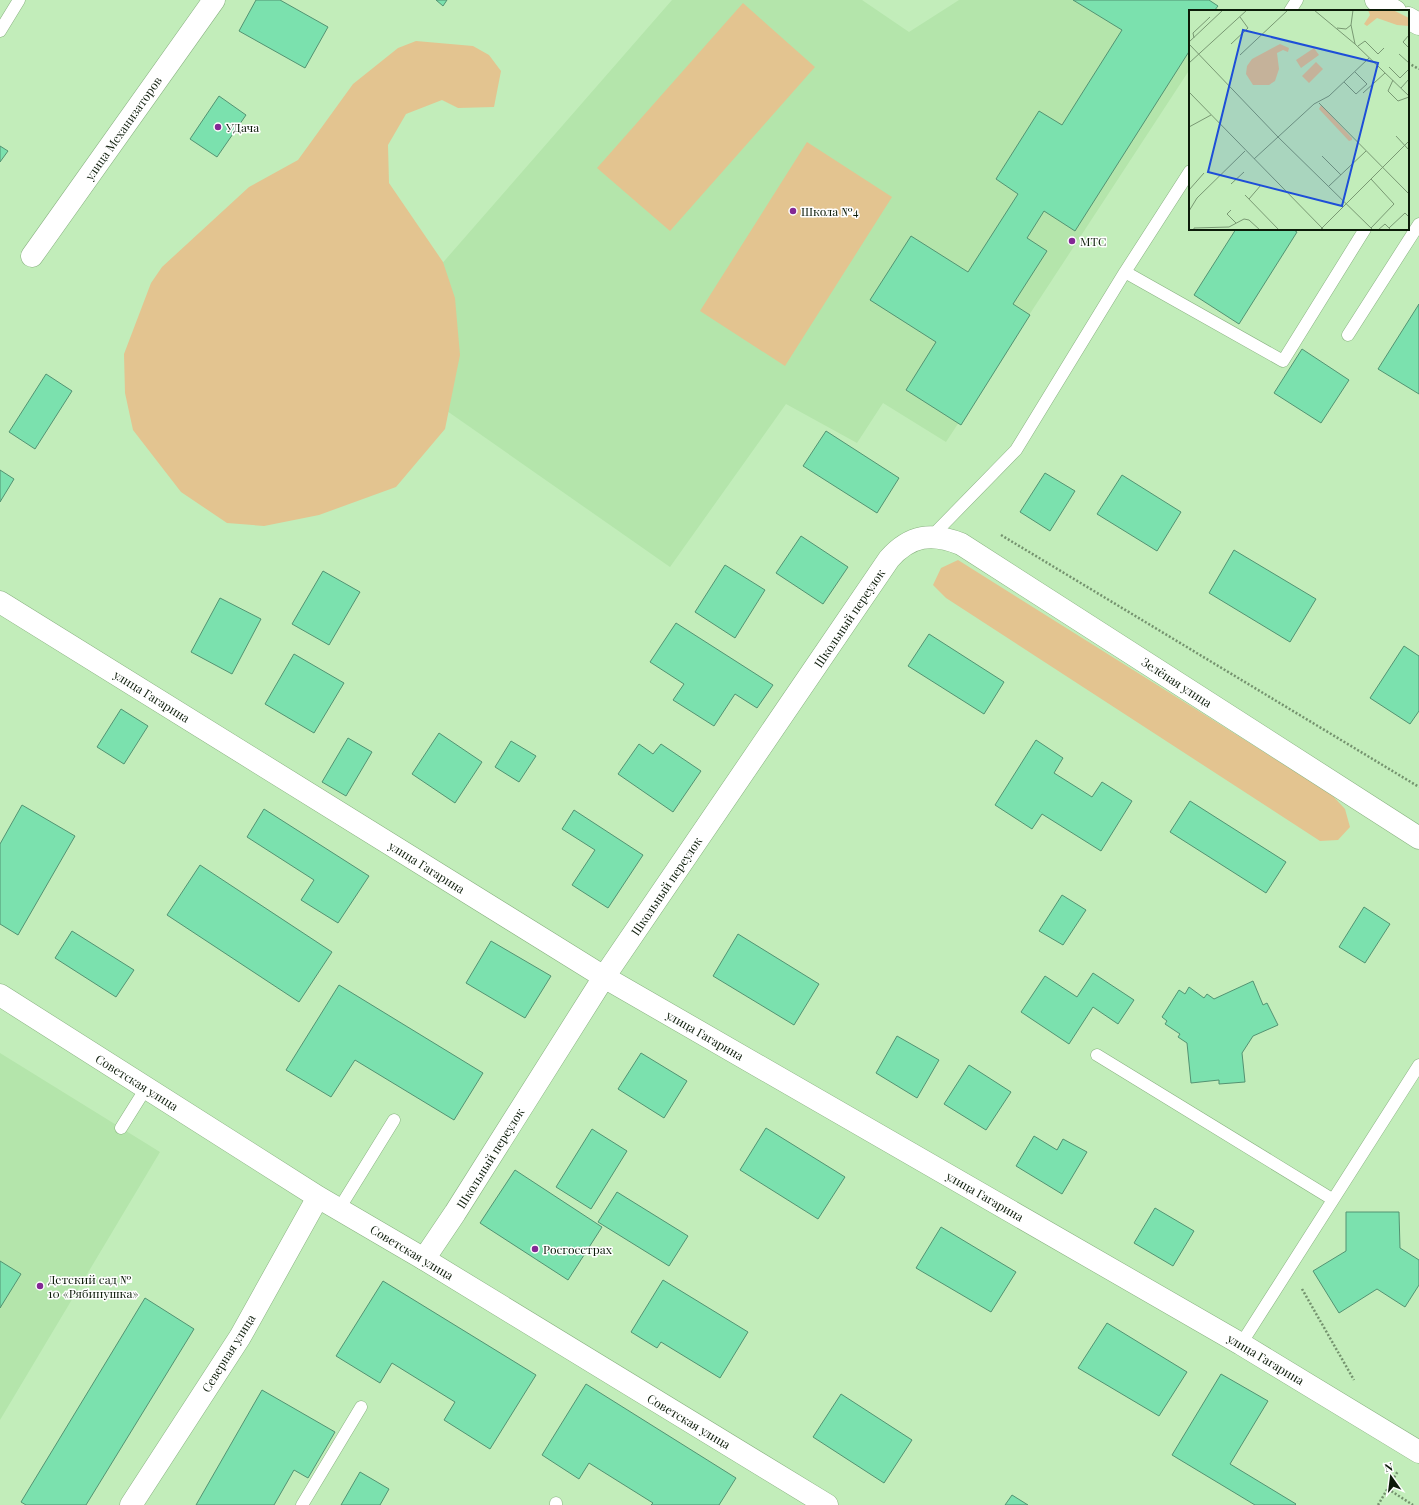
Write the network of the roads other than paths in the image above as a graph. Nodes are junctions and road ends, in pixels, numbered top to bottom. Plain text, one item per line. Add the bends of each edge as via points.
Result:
1 (19, 0) edge
2 (214, 0) edge
3 (1297, 0) edge
4 (1376, 0) edge
5 (1291, 10) edge
6 (1393, 10) edge
7 (1409, 19) edge
8 (1419, 24) edge
9 (0, 30) edge
10 (1189, 172) edge
11 (1419, 224) edge
12 (1364, 230) edge
13 (32, 256) dead end
14 (1126, 272) junction
15 (1348, 335) dead end
16 (932, 536) junction
17 (0, 602) edge
18 (1419, 838) edge
19 (604, 977) junction
20 (0, 995) edge
21 (1097, 1055) dead end
22 (1419, 1065) edge
23 (146, 1088) junction
24 (394, 1120) dead end
25 (121, 1128) dead end
26 (318, 1197) junction
27 (1332, 1199) junction
28 (339, 1209) junction
29 (424, 1259) junction
30 (1241, 1344) junction
31 (361, 1407) dead end
32 (1419, 1452) edge
33 (131, 1505) edge
34 (302, 1505) edge
35 (827, 1505) edge

1 - 9 lane
2 - 13 street, улица Механизаторов
3 - 5 lane
4 - 6 street
7 - 8 street
10 - 14 lane
11 - 15 lane
12 - 14 lane via 1283,362
14 - 16 lane via 1016,450
16 - 18 street, Зелёная улица via 948,538 961,544
16 - 19 street, Школьный переулок via 909,542 889,559
17 - 19 street, улица Гагарина
19 - 29 street, Школьный переулок
19 - 30 street, улица Гагарина
20 - 23 street, Советская улица
21 - 27 lane
22 - 27 lane
23 - 25 lane
23 - 26 street, Советская улица
24 - 28 lane
26 - 28 street, Советская улица
26 - 33 street, Северная улица via 240,1337
27 - 30 lane
28 - 29 street, Советская улица
29 - 35 street, Советская улица
30 - 32 street, улица Гагарина
31 - 34 lane

